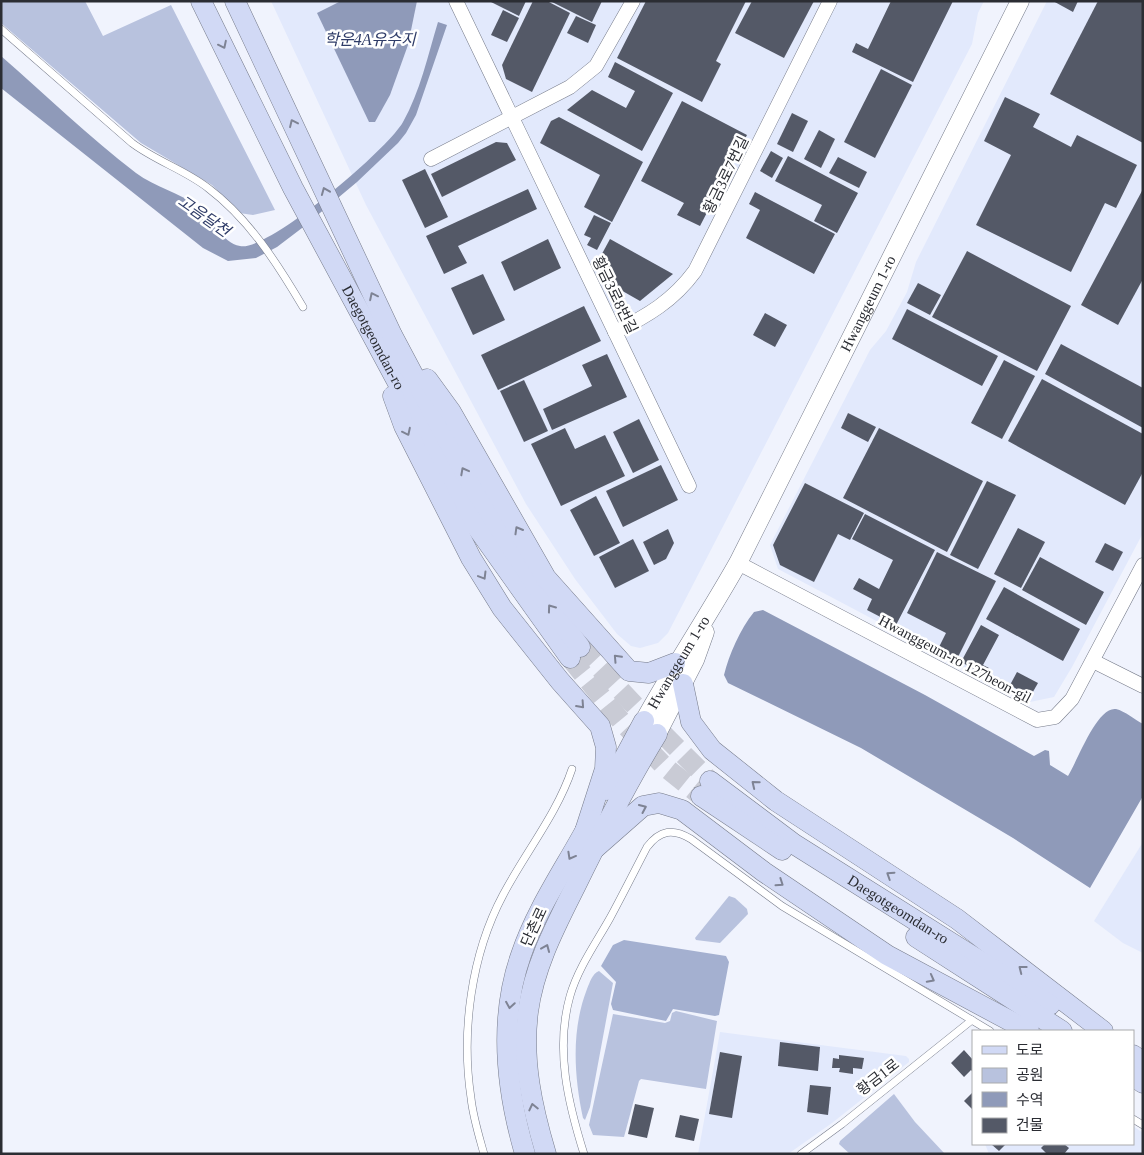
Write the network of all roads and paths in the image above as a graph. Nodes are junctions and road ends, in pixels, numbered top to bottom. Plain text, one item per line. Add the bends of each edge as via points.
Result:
1 (201, 1) edge
2 (235, 1) edge
3 (456, 1) edge
4 (633, 1) edge
5 (830, 1) edge
6 (1020, 1) edge
7 (1, 29) edge
8 (512, 118) junction
9 (431, 158) dead end
10 (303, 307) dead end
11 (384, 320) junction
12 (615, 332) junction
13 (373, 337) junction
14 (689, 486) dead end
15 (738, 562) junction
16 (1143, 565) edge
17 (714, 606) junction
18 (1093, 661) junction
19 (675, 663) junction
20 (683, 684) junction
21 (1143, 686) edge
22 (650, 727) junction
23 (572, 769) dead end
24 (585, 831) junction
25 (593, 850) junction
26 (896, 967) junction
27 (972, 1020) junction
28 (988, 1030) edge
29 (1027, 1030) edge
30 (1061, 1030) edge
31 (1090, 1030) edge
32 (1101, 1030) edge
33 (484, 1154) edge
34 (525, 1154) edge
35 (546, 1154) edge
36 (584, 1154) edge
37 (801, 1154) edge

1 -> 13 main road, Daegotgeomdan-ro via 293,188
11 -> 2 main road, Daegotgeomdan-ro
3 - 8 street, 황금3로8번길
4 - 8 street via 596,66 570,88
5 - 12 street, 황금3로7번길 via 695,271 659,308
6 - 15 street, Hwanggeum 1-ro
7 - 10 lane via 132,143 208,188 251,229
8 - 9 street
8 - 12 street, 황금3로8번길
13 -> 11 main road, Daegotgeomdan-ro via 471,519 575,652 468,480
19 -> 11 main road via 649,673 630,672 546,578 451,412
12 - 14 street, 황금3로8번길
13 -> 24 main road via 404,426 472,558 502,608 600,726 606,747 605,769
15 - 17 street, Hwanggeum 1-ro
15 - 18 street, Hwanggeum-ro 127beon-gil via 1037,720 1055,717 1063,711
16 - 18 street, Hwanggeum-ro 127beon-gil
17 - 19 street, Hwanggeum 1-ro
17 - 20 street, Hwanggeum 1-ro
18 - 21 street
19 - 22 street, Hwanggeum 1-ro
20 - 22 street, Hwanggeum 1-ro
32 -> 20 main road via 956,919 776,801 712,750 691,722
22 - 24 main road, 단촌로
22 - 25 main road, 단촌로
23 - 33 lane via 558,800 502,896 480,955 470,1009 468,1076
24 -> 34 main road, 단촌로 via 528,937 515,976 507,1024 507,1069
25 -> 26 main road via 643,806 659,803 682,810
35 -> 25 main road, 단촌로 via 528,1084 528,1011 546,946
26 - 27 lane
26 -> 29 main road
26 - 36 lane via 782,906 682,833 660,834 647,847 570,997 566,1020 565,1080
27 - 28 lane
27 - 37 lane, 황금1로
30 - 31 main road, Daegotgeomdan-ro via 705,788

